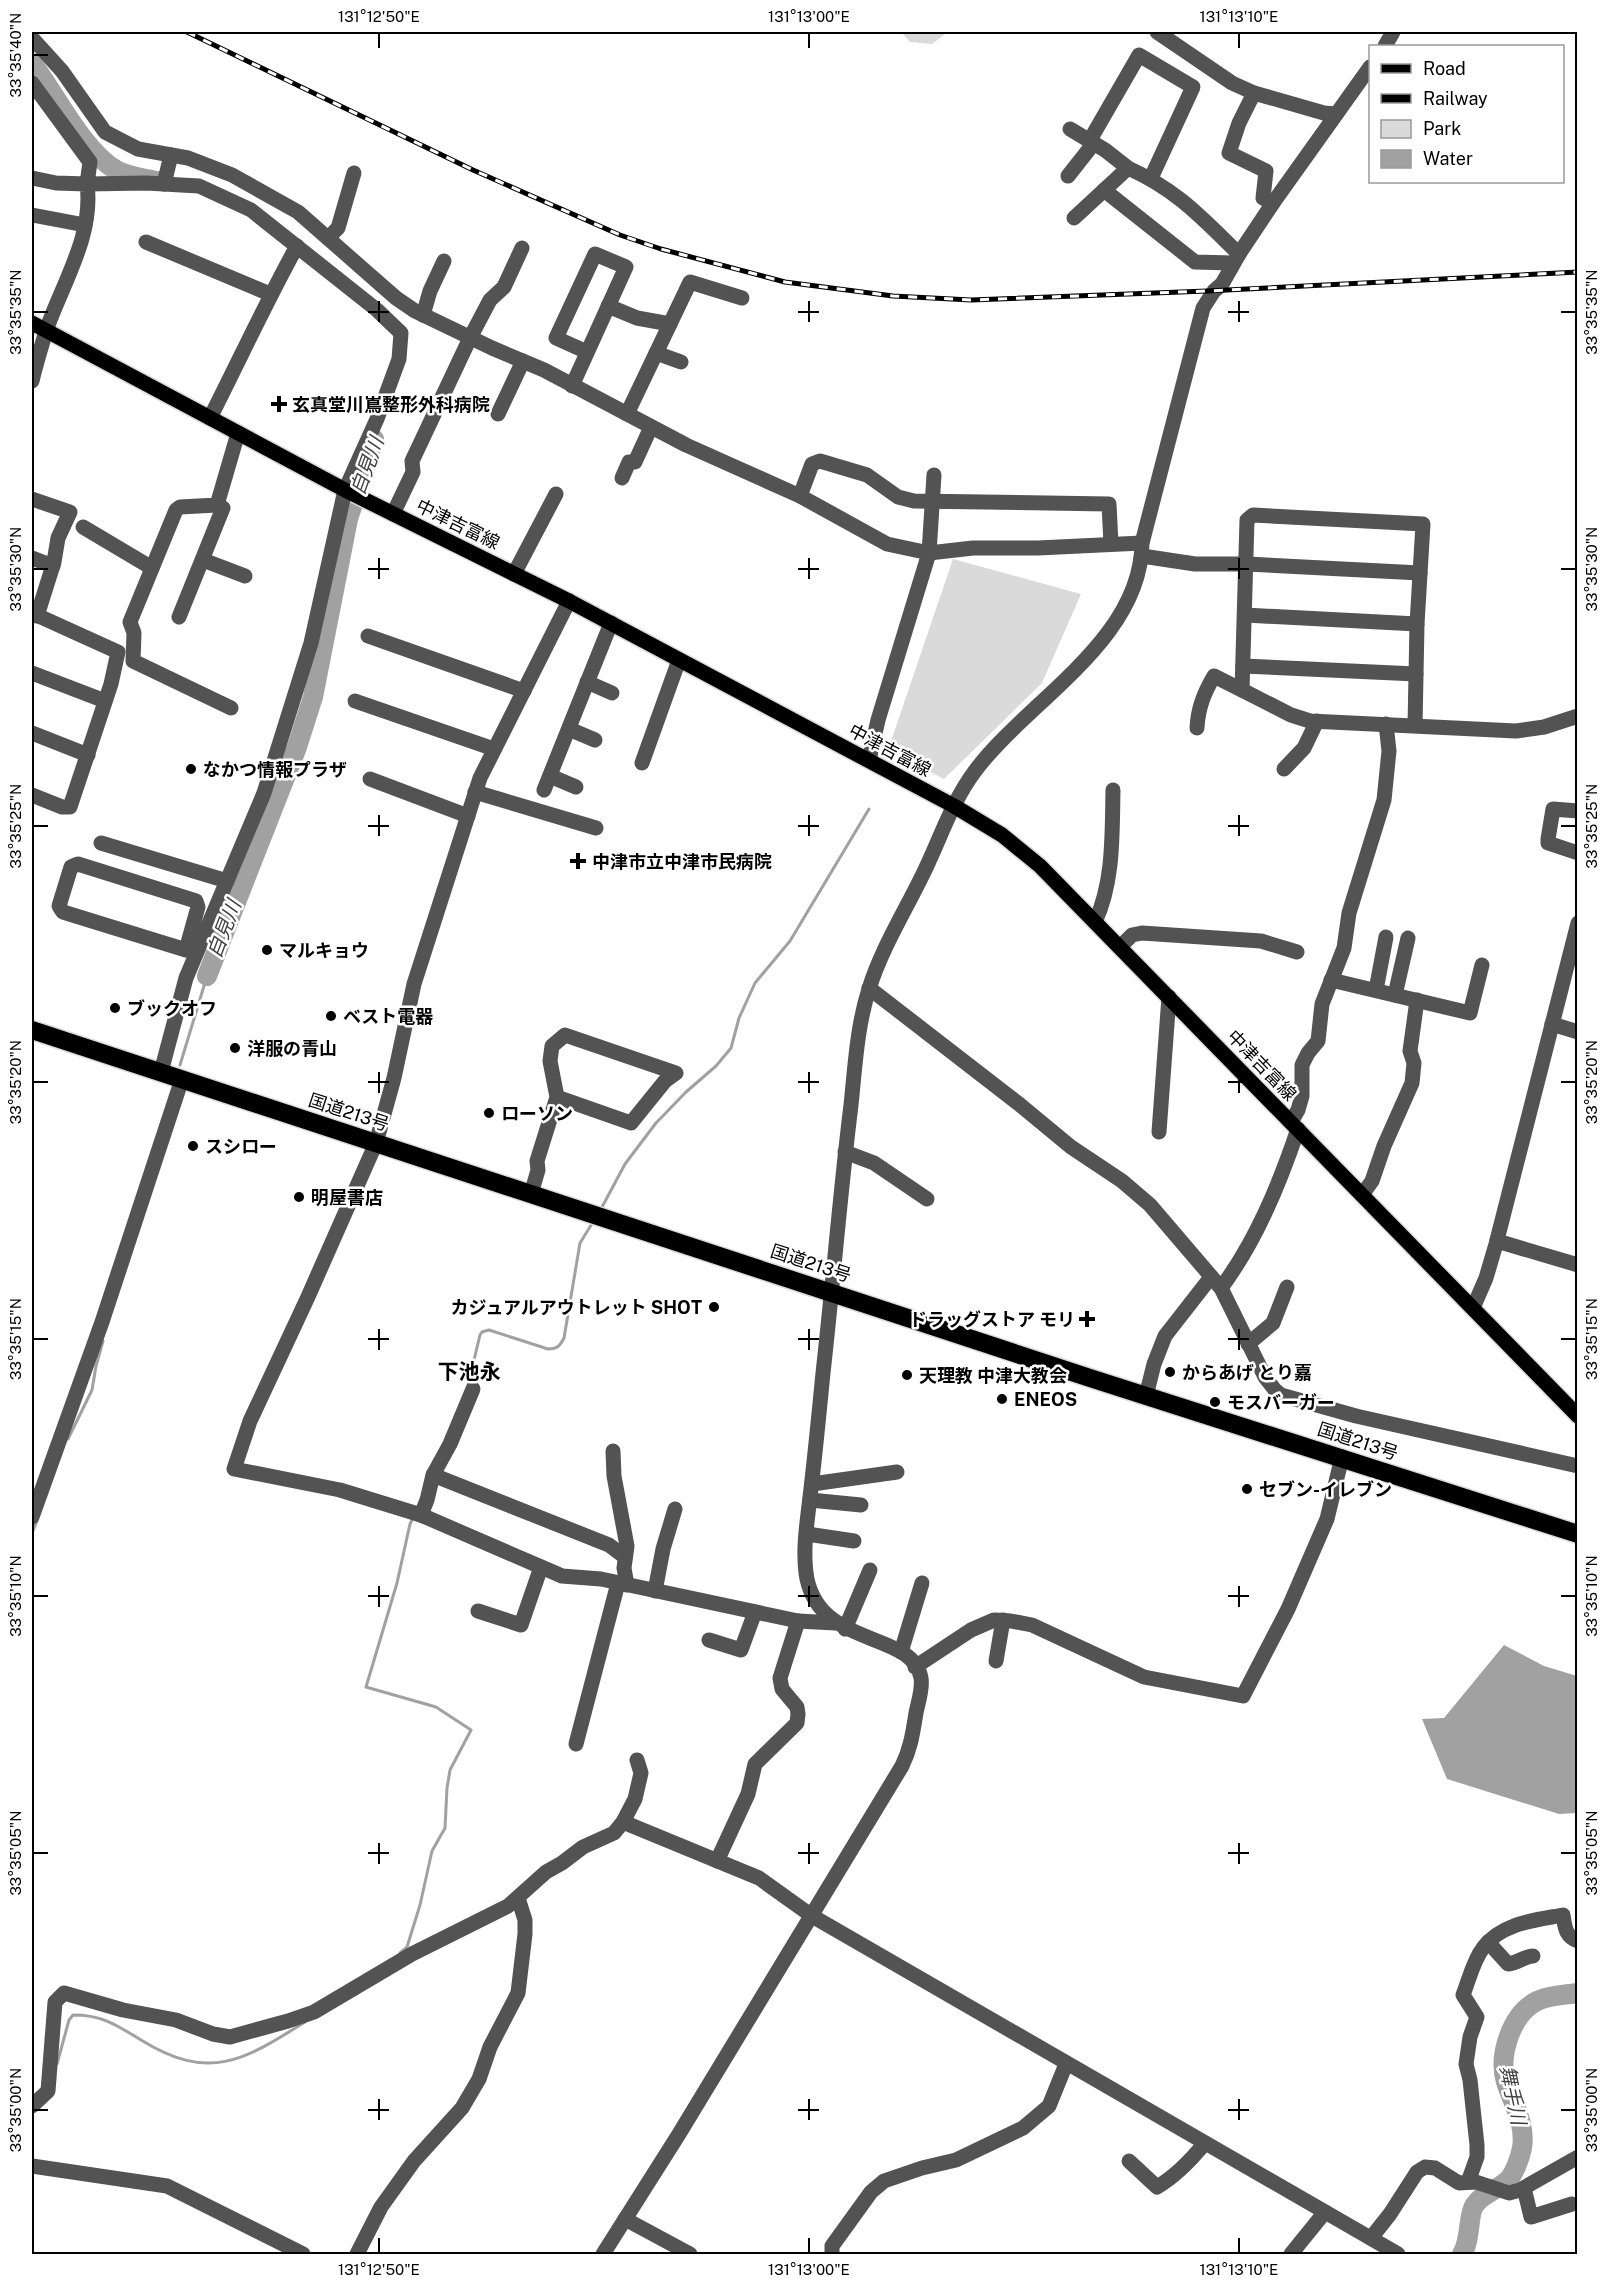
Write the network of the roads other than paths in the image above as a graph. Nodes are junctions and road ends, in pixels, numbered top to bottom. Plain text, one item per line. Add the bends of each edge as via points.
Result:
1 (1157, 32) edge
2 (32, 38) edge
3 (1369, 70) edge
4 (32, 83) edge
5 (1254, 93) junction
6 (1336, 114) junction
7 (1070, 129) dead end
8 (1092, 142) junction
9 (171, 155) junction
10 (1128, 168) junction
11 (354, 173) dead end
12 (1068, 176) dead end
13 (32, 178) edge
14 (1150, 178) junction
15 (87, 184) junction
16 (164, 184) junction
17 (1104, 190) junction
18 (1273, 203) junction
19 (32, 215) edge
20 (1074, 218) dead end
21 (85, 225) junction
22 (328, 238) junction
23 (146, 242) dead end
24 (297, 246) junction
25 (522, 248) dead end
26 (1236, 258) junction
27 (444, 261) dead end
28 (270, 294) junction
29 (742, 298) dead end
30 (608, 306) junction
31 (423, 315) junction
32 (32, 323) edge
33 (669, 324) junction
34 (46, 331) junction
35 (470, 338) junction
36 (587, 352) junction
37 (656, 353) junction
38 (523, 361) junction
39 (681, 362) dead end
40 (32, 381) edge
41 (572, 386) junction
42 (498, 414) dead end
43 (627, 414) junction
44 (210, 418) junction
45 (651, 427) junction
46 (237, 433) junction
47 (934, 475) dead end
48 (622, 478) dead end
49 (345, 490) junction
50 (556, 494) dead end
51 (800, 496) junction
52 (32, 499) edge
53 (933, 502) junction
54 (217, 505) junction
55 (393, 514) junction
56 (83, 527) dead end
57 (1111, 544) junction
58 (1142, 550) junction
59 (929, 553) junction
60 (32, 558) edge
61 (202, 560) junction
62 (1246, 564) junction
63 (53, 566) junction
64 (152, 568) junction
65 (1420, 573) junction
66 (514, 574) junction
67 (245, 576) dead end
68 (569, 601) junction
69 (34, 614) edge
70 (1245, 615) junction
71 (179, 617) dead end
72 (611, 623) junction
73 (1417, 624) junction
74 (368, 636) dead end
75 (679, 660) junction
76 (1244, 666) junction
77 (32, 673) edge
78 (1416, 674) junction
79 (587, 682) junction
80 (1242, 690) junction
81 (524, 691) junction
82 (612, 693) dead end
83 (355, 701) dead end
84 (105, 702) junction
85 (231, 708) dead end
86 (1578, 716) edge
87 (1317, 721) junction
88 (1386, 724) junction
89 (1415, 726) junction
90 (1197, 728) dead end
91 (569, 729) junction
92 (32, 733) edge
93 (595, 740) dead end
94 (494, 749) junction
95 (88, 755) junction
96 (868, 760) junction
97 (642, 763) dead end
98 (1284, 769) dead end
99 (370, 779) dead end
100 (576, 787) dead end
101 (1113, 790) dead end
102 (475, 792) junction
103 (32, 795) edge
104 (954, 806) junction
105 (1578, 811) edge
106 (468, 816) junction
107 (596, 828) dead end
108 (101, 843) dead end
109 (1578, 853) edge
110 (226, 881) junction
111 (1095, 922) junction
112 (1578, 922) edge
113 (1386, 938) dead end
114 (1408, 938) dead end
115 (1120, 947) junction
116 (191, 951) junction
117 (1296, 952) dead end
118 (1482, 965) dead end
119 (1331, 980) junction
120 (869, 988) junction
121 (1376, 990) junction
122 (1395, 995) junction
123 (1169, 997) junction
124 (1417, 1000) junction
125 (1552, 1024) junction
126 (32, 1030) edge
127 (1578, 1032) edge
128 (161, 1072) junction
129 (182, 1079) junction
130 (557, 1097) junction
131 (1294, 1125) junction
132 (1159, 1132) dead end
133 (376, 1143) junction
134 (845, 1152) junction
135 (531, 1194) junction
136 (1362, 1195) junction
137 (927, 1199) dead end
138 (1497, 1241) junction
139 (1578, 1264) edge
140 (1211, 1277) junction
141 (1287, 1287) dead end
142 (1221, 1288) junction
143 (830, 1292) junction
144 (1473, 1308) junction
145 (1248, 1344) junction
146 (473, 1389) dead end
147 (1146, 1396) junction
148 (1578, 1416) edge
149 (613, 1451) dead end
150 (1342, 1457) junction
151 (1578, 1466) edge
152 (897, 1472) dead end
153 (433, 1475) junction
154 (812, 1484) junction
155 (810, 1500) junction
156 (861, 1505) dead end
157 (675, 1509) dead end
158 (421, 1515) junction
159 (32, 1517) edge
160 (807, 1534) junction
161 (1578, 1534) edge
162 (854, 1541) dead end
163 (625, 1557) junction
164 (541, 1567) junction
165 (870, 1570) dead end
166 (922, 1583) dead end
167 (622, 1584) junction
168 (655, 1591) junction
169 (478, 1611) dead end
170 (755, 1612) junction
171 (1003, 1620) junction
172 (798, 1621) junction
173 (840, 1626) junction
174 (709, 1640) dead end
175 (901, 1652) junction
176 (996, 1661) dead end
177 (915, 1667) junction
178 (576, 1744) dead end
179 (637, 1760) dead end
180 (623, 1822) junction
181 (717, 1860) junction
182 (518, 1898) junction
183 (812, 1916) junction
184 (1578, 1941) edge
185 (1488, 1942) junction
186 (1533, 1956) dead end
187 (1066, 2064) junction
188 (32, 2106) edge
189 (1205, 2143) junction
190 (1578, 2157) edge
191 (1129, 2161) dead end
192 (32, 2166) edge
193 (1468, 2182) junction
194 (1524, 2188) junction
195 (1572, 2205) dead end
196 (1325, 2212) junction
197 (625, 2219) junction
198 (1371, 2238) junction
199 (1388, 2252) edge
200 (303, 2254) edge
201 (357, 2254) edge
202 (603, 2254) edge
203 (690, 2254) edge
204 (832, 2254) edge
205 (1292, 2254) edge

1 - 5 street via 1232,83
2 - 9 street via 62,71 105,132 138,149
3 - 6 street
4 - 15 street via 90,162
5 - 6 street
5 - 18 street via 1228,153 1266,171 1263,198
6 - 18 street
7 - 8 street
8 - 10 street
8 - 12 street
8 - 14 street via 1139,55 1192,87
9 - 16 street
9 - 22 street via 232,175 298,212
10 - 14 street
10 - 17 street
11 - 22 street via 338,228
13 - 15 street
14 - 26 street via 1186,201
15 - 16 street
15 - 21 street
16 - 24 street via 198,186 251,210
17 - 20 street
17 - 26 street via 1196,262
18 - 26 street
19 - 21 street
21 - 34 street
22 - 31 street via 396,298
23 - 28 street
24 - 28 street
24 - 49 street via 401,333 399,359
25 - 35 street via 504,287 490,300
26 - 58 street via 1203,308
27 - 31 street
28 - 44 street
29 - 33 street via 690,282
30 - 33 street via 637,318
30 - 36 street
30 - 36 street via 626,267 595,254 556,338
31 - 35 street
32 - 34 main road, 中津吉富線
33 - 37 street
34 - 40 street
34 - 44 main road, 中津吉富線
35 - 38 street
35 - 55 street via 412,461 413,472
36 - 41 street
37 - 39 street
37 - 43 street
38 - 41 street
38 - 42 street
41 - 43 street
43 - 45 street
44 - 46 main road, 中津吉富線
45 - 48 street via 635,462 629,462
45 - 51 street
46 - 49 main road, 中津吉富線
46 - 54 street
47 - 53 street
49 - 55 main road, 中津吉富線
49 - 110 street via 311,643 264,793
50 - 66 street
51 - 53 street via 812,464 820,460 867,475 898,497
51 - 59 street via 887,544
52 - 63 street via 70,512 58,538
53 - 57 street via 1109,504
53 - 59 street
54 - 61 street via 223,508
54 - 64 street via 176,510
55 - 66 main road, 中津吉富線
56 - 64 street
57 - 58 street
57 - 59 street
58 - 62 street via 1195,564
58 - 104 street via 1124,608 1101,641 984,759
59 - 96 street
60 - 63 street
61 - 67 street
61 - 71 street
62 - 65 street
62 - 65 street via 1247,520 1253,515 1423,524
62 - 70 street
63 - 69 street
64 - 85 street via 130,622 134,633 133,661
65 - 73 street
66 - 68 main road, 中津吉富線
68 - 72 main road, 中津吉富線
68 - 81 street
69 - 84 street via 118,652
70 - 73 street
70 - 76 street
72 - 75 main road, 中津吉富線
72 - 79 street
73 - 78 street
74 - 81 street
75 - 96 main road, 中津吉富線
75 - 97 street
76 - 78 street
76 - 80 street
77 - 84 street
78 - 89 street
79 - 82 street
79 - 91 street
80 - 87 street via 1291,715
80 - 90 street via 1215,676 1198,711
81 - 94 street
83 - 94 street
84 - 95 street
86 - 89 street via 1523,731
87 - 88 street
87 - 98 street via 1304,748
88 - 89 street
88 - 119 street via 1389,751 1383,800 1349,912 1344,948
91 - 93 street
91 - 100 street via 547,783
92 - 95 street
94 - 102 street
95 - 103 street via 70,807
96 - 104 main road, 中津吉富線
99 - 106 street
101 - 111 street via 1108,870 1103,903
102 - 106 street
102 - 107 street
104 - 111 main road, 中津吉富線 via 1020,848
104 - 120 street
105 - 109 street via 1553,809 1548,843
106 - 133 street via 414,984
108 - 110 street
110 - 116 street
111 - 115 main road, 中津吉富線
112 - 125 street
113 - 121 street
114 - 122 street
115 - 117 street via 1132,935 1142,933 1256,940
115 - 123 main road, 中津吉富線
116 - 116 street via 63,912 59,906 71,867 78,864 196,901
116 - 128 street
118 - 124 street via 1470,1013
119 - 121 street
119 - 131 street via 1320,1011 1318,1041 1304,1062 1302,1096
120 - 134 street via 860,1027
120 - 140 street via 1071,1147 1143,1198
121 - 122 street
122 - 124 street
123 - 131 main road, 中津吉富線
123 - 132 street
124 - 136 street via 1410,1051 1414,1063 1412,1083 1372,1181
125 - 127 street
125 - 138 street
126 - 128 highway, 国道213号
128 - 129 highway, 国道213号
129 - 133 highway, 国道213号
129 - 159 street via 102,1322
130 - 130 street via 550,1061 552,1046 565,1035 676,1073 631,1123
130 - 135 street
131 - 136 main road, 中津吉富線
131 - 142 street via 1274,1195
133 - 135 highway, 国道213号
133 - 158 street via 250,1420 234,1469 340,1490
134 - 137 street via 874,1164
134 - 143 street
135 - 143 highway, 国道213号
136 - 144 main road, 中津吉富線
138 - 139 street
138 - 144 street
140 - 142 street
140 - 147 street via 1165,1336
141 - 145 street via 1273,1323
142 - 145 street
143 - 147 highway, 国道213号
143 - 154 street
144 - 148 main road, 中津吉富線
145 - 151 street via 1270,1385 1281,1395 1368,1419
146 - 153 street
147 - 150 highway, 国道213号
149 - 163 street via 627,1546
150 - 161 highway, 国道213号
150 - 171 street via 1327,1519 1288,1609 1242,1696 1144,1677 1032,1624
152 - 154 street
153 - 158 street
153 - 163 street via 609,1545
154 - 155 street
155 - 156 street
155 - 160 street
157 - 168 street
158 - 164 street
160 - 162 street
160 - 173 street via 805,1559 810,1589 824,1612
163 - 167 street
164 - 167 street via 562,1576
164 - 169 street via 521,1625
165 - 173 street
166 - 175 street
167 - 168 street
167 - 178 street
168 - 170 street
170 - 172 street
170 - 174 street via 741,1650
171 - 176 street
171 - 177 street via 971,1630
172 - 173 street
172 - 181 street via 780,1678 782,1689 797,1707 797,1723 755,1764 748,1794
173 - 175 street
175 - 177 street
177 - 183 street via 921,1686 909,1751
179 - 180 street via 639,1785
180 - 181 street
180 - 182 street via 614,1833 583,1847 546,1872
181 - 183 street via 759,1878
182 - 188 street via 314,2012 230,2037 64,1993 55,2002 48,2091
182 - 201 street via 525,1935 518,1993 462,2108 414,2161 381,2207
183 - 187 street
183 - 197 street
184 - 185 street via 1569,1936 1563,1916 1522,1923
185 - 186 street via 1508,1964
185 - 193 street via 1478,1955 1463,1995 1477,2017 1466,2064 1478,2145
187 - 189 street
187 - 204 street via 1049,2106 1023,2128 956,2160 884,2181 871,2192 832,2246
189 - 191 street via 1191,2160 1157,2187
189 - 196 street
190 - 194 street
192 - 200 street via 167,2186
193 - 194 street via 1509,2193
193 - 198 street via 1455,2182 1435,2168 1421,2169
194 - 195 street via 1531,2217
196 - 198 street
196 - 205 street
197 - 202 street
197 - 203 street
198 - 199 street

